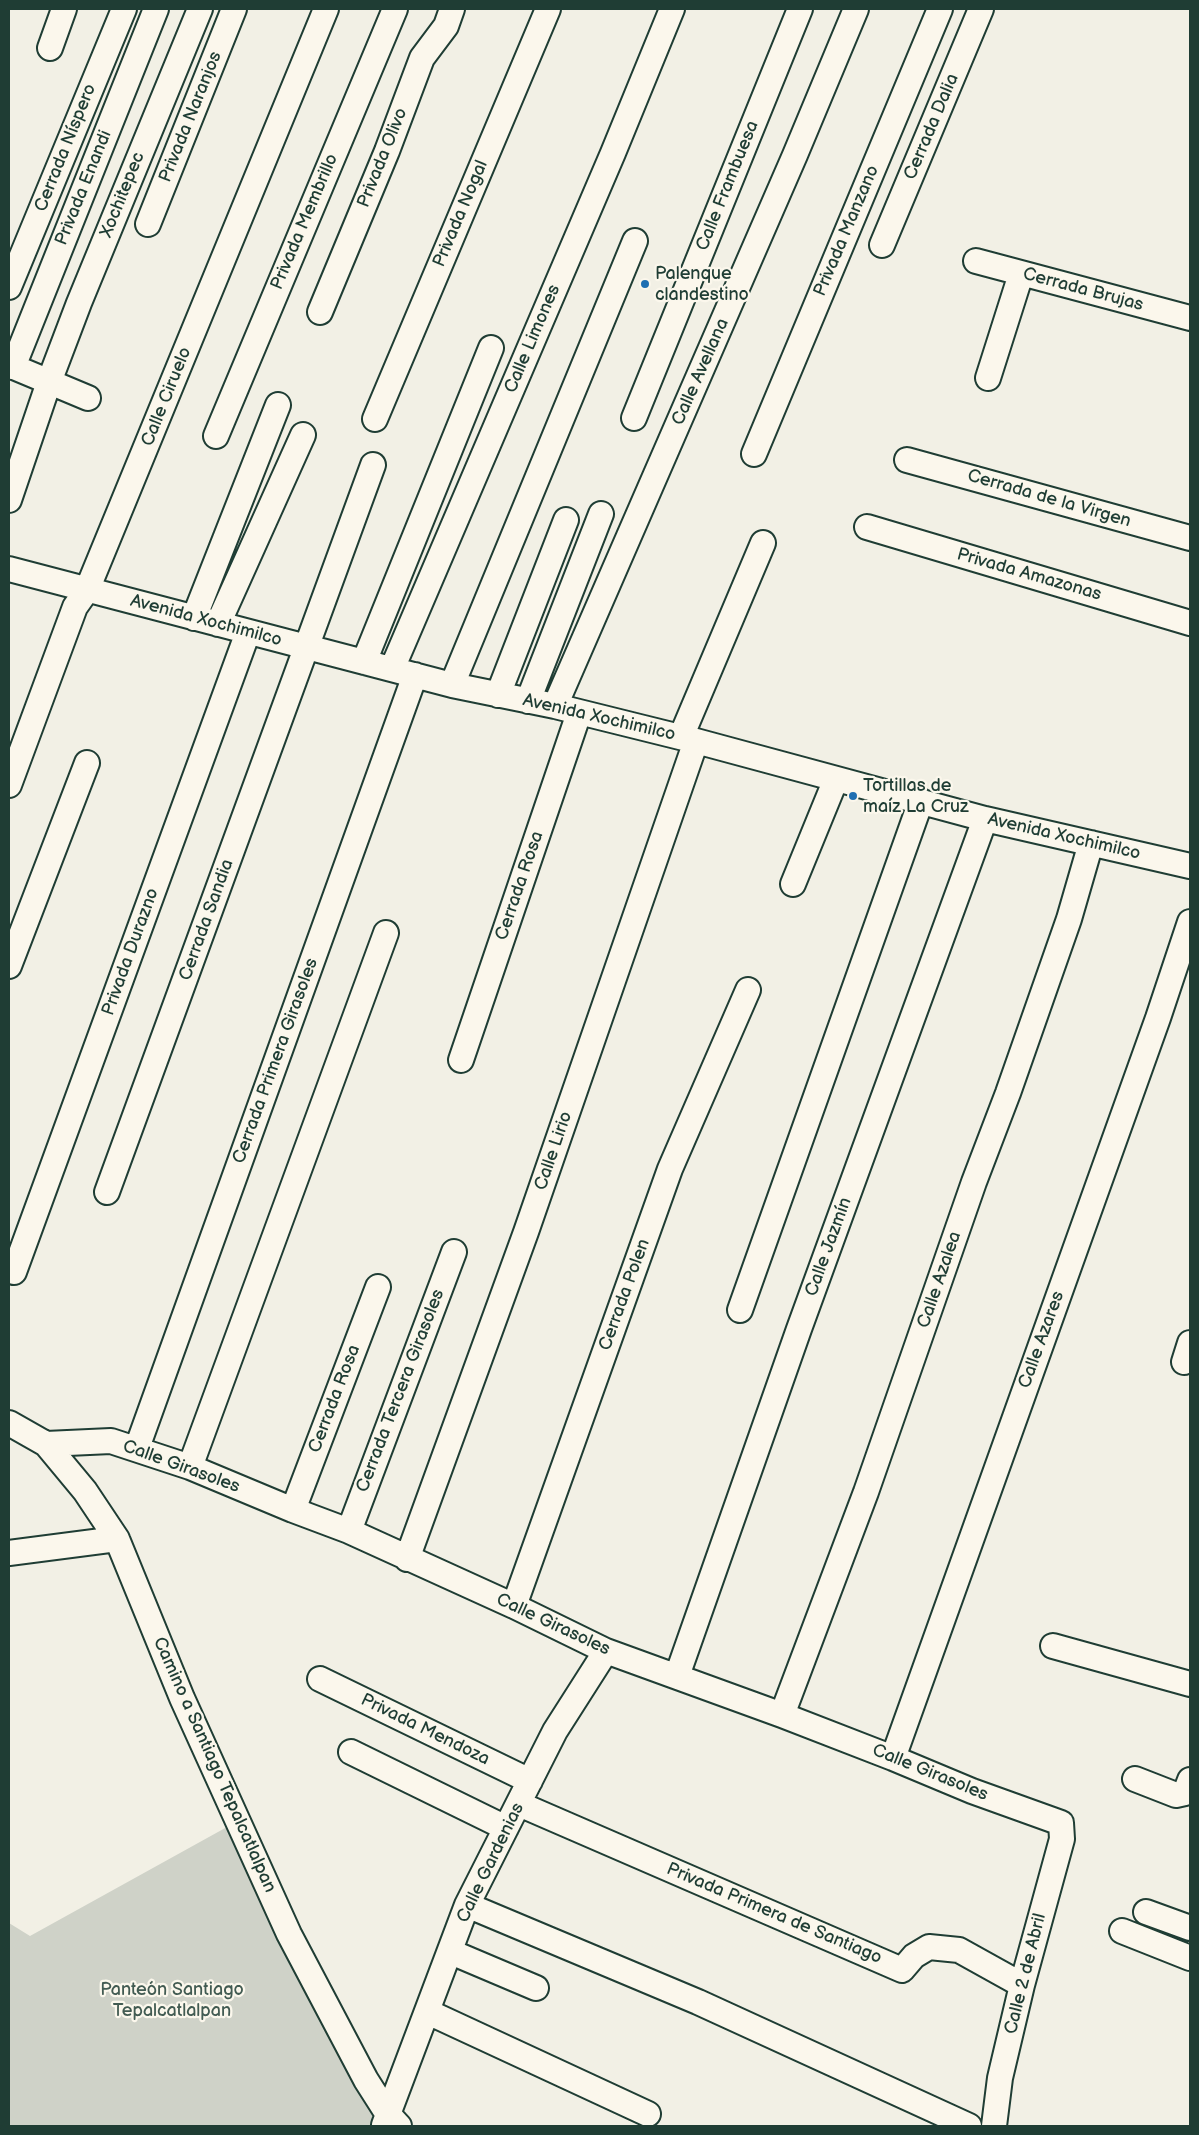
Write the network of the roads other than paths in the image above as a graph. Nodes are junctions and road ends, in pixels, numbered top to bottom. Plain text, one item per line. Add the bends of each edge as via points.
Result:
1 (64, 9) edge
2 (124, 9) edge
3 (156, 9) edge
4 (200, 9) edge
5 (234, 9) edge
6 (326, 9) edge
7 (395, 9) edge
8 (452, 9) edge
9 (548, 9) edge
10 (672, 9) edge
11 (800, 9) edge
12 (856, 9) edge
13 (940, 9) edge
14 (982, 9) edge
15 (50, 48) dead end
16 (148, 224) dead end
17 (634, 241) dead end
18 (882, 245) dead end
19 (976, 261) dead end
20 (1020, 274) junction
21 (9, 287) edge
22 (320, 312) dead end
23 (1190, 318) edge
24 (491, 348) dead end
25 (11, 366) edge
26 (988, 378) dead end
27 (49, 382) junction
28 (88, 398) dead end
29 (278, 404) dead end
30 (634, 418) dead end
31 (374, 420) dead end
32 (303, 435) dead end
33 (216, 436) dead end
34 (754, 454) dead end
35 (907, 460) dead end
36 (373, 465) dead end
37 (9, 500) edge
38 (602, 514) dead end
39 (566, 520) dead end
40 (867, 528) dead end
41 (1190, 538) edge
42 (763, 543) dead end
43 (9, 569) edge
44 (87, 590) junction
45 (194, 618) junction
46 (1190, 623) edge
47 (218, 624) junction
48 (248, 632) junction
49 (306, 647) junction
50 (364, 662) junction
51 (392, 669) junction
52 (415, 675) junction
53 (452, 685) junction
54 (498, 695) junction
55 (528, 701) junction
56 (555, 706) junction
57 (579, 713) junction
58 (688, 739) junction
59 (87, 763) dead end
60 (836, 779) junction
61 (9, 785) edge
62 (921, 801) junction
63 (986, 819) junction
64 (1091, 843) junction
65 (1190, 866) edge
66 (794, 884) dead end
67 (1190, 922) edge
68 (386, 932) dead end
69 (9, 966) edge
70 (748, 990) dead end
71 (461, 1060) dead end
72 (107, 1192) dead end
73 (454, 1252) dead end
74 (14, 1272) dead end
75 (378, 1287) dead end
76 (740, 1310) dead end
77 (9, 1423) edge
78 (46, 1444) junction
79 (137, 1448) junction
80 (190, 1468) junction
81 (293, 1510) junction
82 (349, 1531) junction
83 (117, 1539) junction
84 (9, 1553) edge
85 (407, 1559) junction
86 (514, 1606) junction
87 (1053, 1646) dead end
88 (606, 1651) junction
89 (677, 1676) junction
90 (320, 1679) dead end
91 (1190, 1684) edge
92 (782, 1715) junction
93 (351, 1752) dead end
94 (893, 1758) junction
95 (1135, 1779) dead end
96 (1190, 1780) edge
97 (530, 1781) junction
98 (519, 1804) junction
99 (1061, 1823) joint
100 (506, 1828) junction
101 (467, 1905) junction
102 (1146, 1912) dead end
103 (1190, 1928) edge
104 (1122, 1931) dead end
105 (451, 1952) junction
106 (1190, 1958) edge
107 (1022, 1985) junction
108 (536, 1988) dead end
109 (428, 2012) junction
110 (648, 2114) dead end
111 (390, 2122) edge
112 (969, 2126) edge
113 (994, 2126) edge

1 - 15 street
2 - 21 street, Cerrada Níspero
3 - 25 street, Privada Enandi
4 - 27 street, Xochitepec
5 - 16 street, Privada Naranjos
6 - 44 street, Calle Ciruelo
7 - 33 street, Privada Membrillo
8 - 22 street, Privada Olivo via 446,26 422,58
9 - 31 street, Privada Nogal
10 - 51 street, Calle Limones
11 - 30 street, Calle Frambuesa
12 - 56 street, Calle Avellana
13 - 34 street, Privada Manzano
14 - 18 street, Cerrada Dalia
17 - 53 street
19 - 20 street, Cerrada Brujas
20 - 23 street, Cerrada Brujas
20 - 26 street
24 - 50 street
25 - 27 street
27 - 28 street
27 - 37 street, Xochitepec
29 - 45 street
32 - 47 street
35 - 41 street, Cerrada de la Virgen
36 - 49 street, Cerrada Sandia
38 - 55 street
39 - 54 street
40 - 46 street, Privada Amazonas
42 - 58 street, Calle Lirio
43 - 44 street, Avenida Xochimilco
44 - 45 street, Avenida Xochimilco
44 - 61 street, Calle Ciruelo via 75,607
45 - 47 street, Avenida Xochimilco
47 - 48 street, Avenida Xochimilco
48 - 49 street, Avenida Xochimilco
48 - 74 street, Privada Durazno
49 - 50 street, Avenida Xochimilco
49 - 72 street, Cerrada Sandia
50 - 51 street, Avenida Xochimilco
51 - 52 street, Avenida Xochimilco
52 - 53 street, Avenida Xochimilco
52 - 79 street, Cerrada Primera Girasoles
53 - 54 street, Avenida Xochimilco
54 - 55 street, Avenida Xochimilco
55 - 56 street, Avenida Xochimilco
56 - 57 street, Avenida Xochimilco
57 - 58 street, Avenida Xochimilco
57 - 71 street, Cerrada Rosa
58 - 60 street, Avenida Xochimilco
58 - 85 street, Calle Lirio via 526,1232
59 - 69 street
60 - 62 street, Avenida Xochimilco
60 - 66 street
62 - 63 street, Avenida Xochimilco
62 - 76 street
63 - 64 street, Avenida Xochimilco
63 - 89 street, Calle Jazmín
64 - 65 street, Avenida Xochimilco
64 - 92 street, Calle Azalea via 1069,919 1011,1084 866,1492
67 - 94 street, Calle Azares
68 - 80 street
70 - 86 street, Cerrada Polen via 670,1169
73 - 82 street, Cerrada Tercera Girasoles
75 - 81 street, Cerrada Rosa
77 - 78 street, Camino a Santiago Tepalcatlalpan
78 - 79 street, Calle Girasoles via 111,1441
78 - 83 street, Camino a Santiago Tepalcatlalpan via 85,1491
79 - 80 street, Calle Girasoles
80 - 81 street, Calle Girasoles
81 - 82 street, Calle Girasoles
82 - 85 street, Calle Girasoles
83 - 84 street
83 - 111 street, Camino a Santiago Tepalcatlalpan via 182,1698 289,1934
85 - 86 street, Calle Girasoles
86 - 88 street, Calle Girasoles
87 - 91 street
88 - 89 street, Calle Girasoles
88 - 97 street, Calle Gardenias via 555,1731
89 - 92 street, Calle Girasoles
90 - 97 street, Privada Mendoza
92 - 94 street, Calle Girasoles
93 - 100 street
94 - 99 street, Calle Girasoles
95 - 96 street via 1176,1795 1184,1793
97 - 98 street, Calle Gardenias
98 - 100 street, Calle Gardenias
98 - 107 street, Privada Primera de Santiago via 902,1970 914,1956 929,1947 959,1950
99 - 107 street, Calle 2 de Abril via 1062,1839
100 - 101 street, Calle Gardenias
101 - 105 street, Calle Gardenias
101 - 112 street via 698,2002
102 - 103 street
104 - 106 street
105 - 108 street
105 - 109 street, Calle Gardenias
107 - 113 street, Calle 2 de Abril via 1000,2078
109 - 110 street
109 - 111 street, Calle Gardenias

